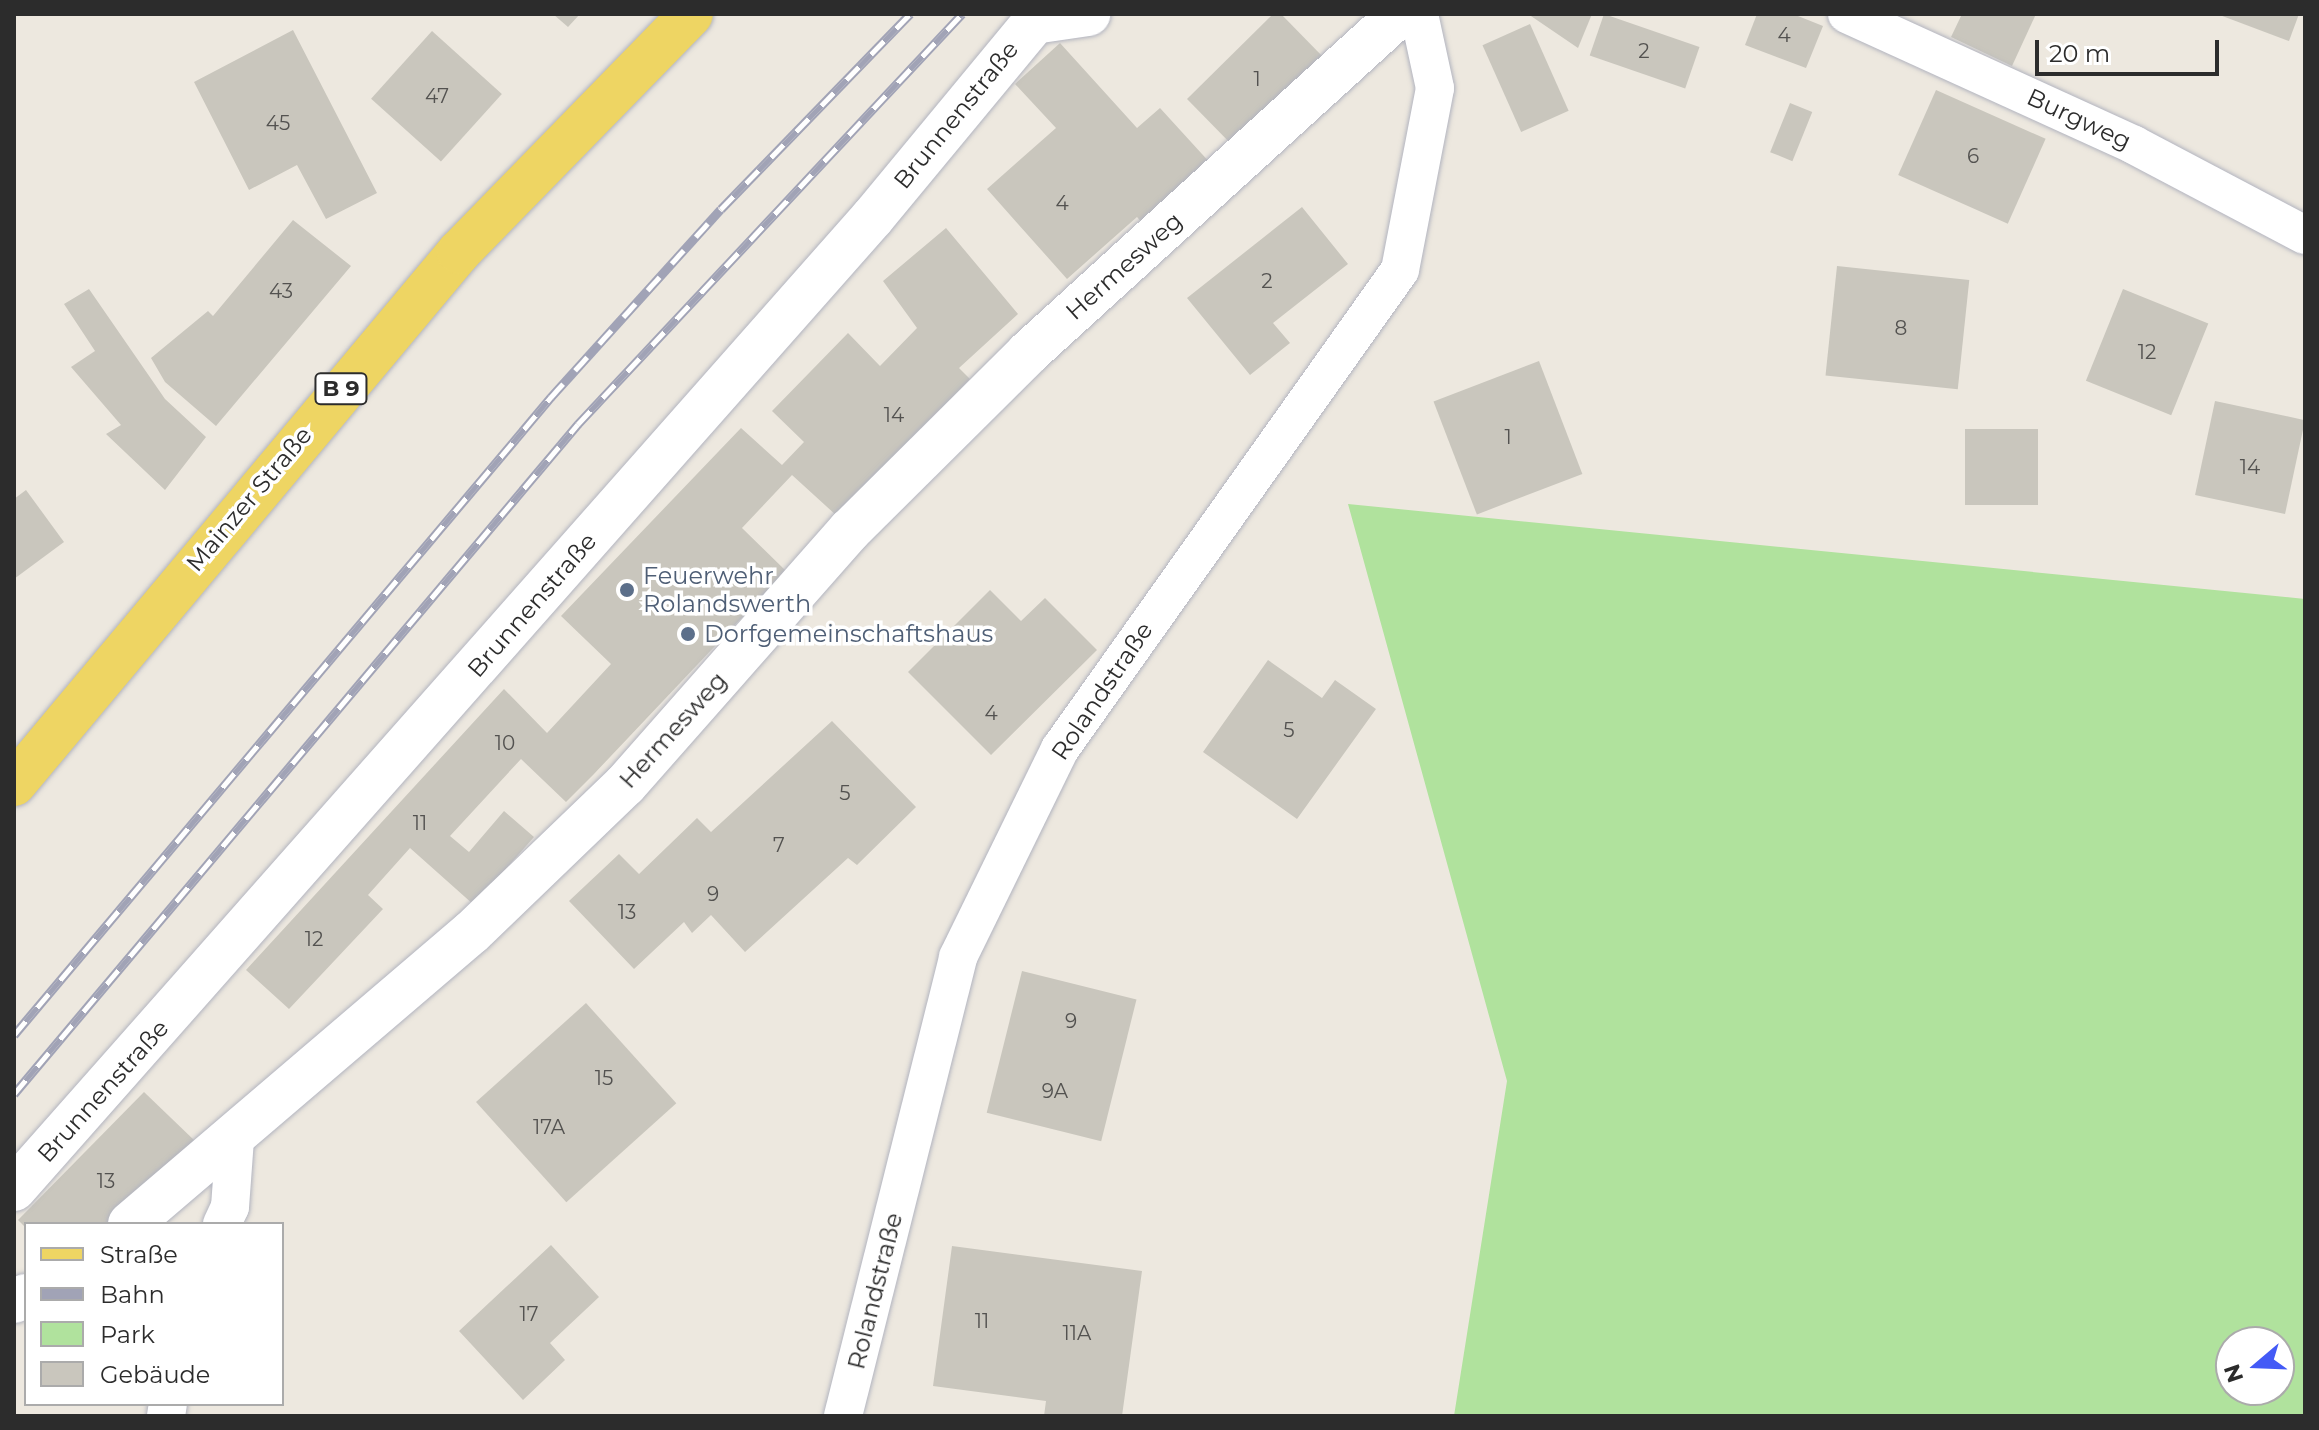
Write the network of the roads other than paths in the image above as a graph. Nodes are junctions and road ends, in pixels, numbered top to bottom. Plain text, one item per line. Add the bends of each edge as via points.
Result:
1 (691, 14) edge
2 (1088, 14) edge
3 (1400, 14) edge
4 (1419, 14) edge
5 (1847, 14) edge
6 (1037, 18) edge
7 (2305, 235) edge
8 (18, 769) edge
9 (235, 1139) junction
10 (14, 1189) edge
11 (132, 1222) edge
12 (223, 1222) edge
13 (843, 1416) edge

1 - 8 main road, Mainzer Straße / B 9 via 459,252
2 - 6 street
3 - 9 street, Hermesweg via 1028,353 872,508 614,796 472,932
4 - 13 lane, Rolandstraße via 1435,88 1400,270 1060,749 958,957
5 - 7 lane, Burgweg via 2134,145
6 - 10 street, Brunnenstraße via 862,229
9 - 11 street, Hermesweg
9 - 12 lane via 230,1207

